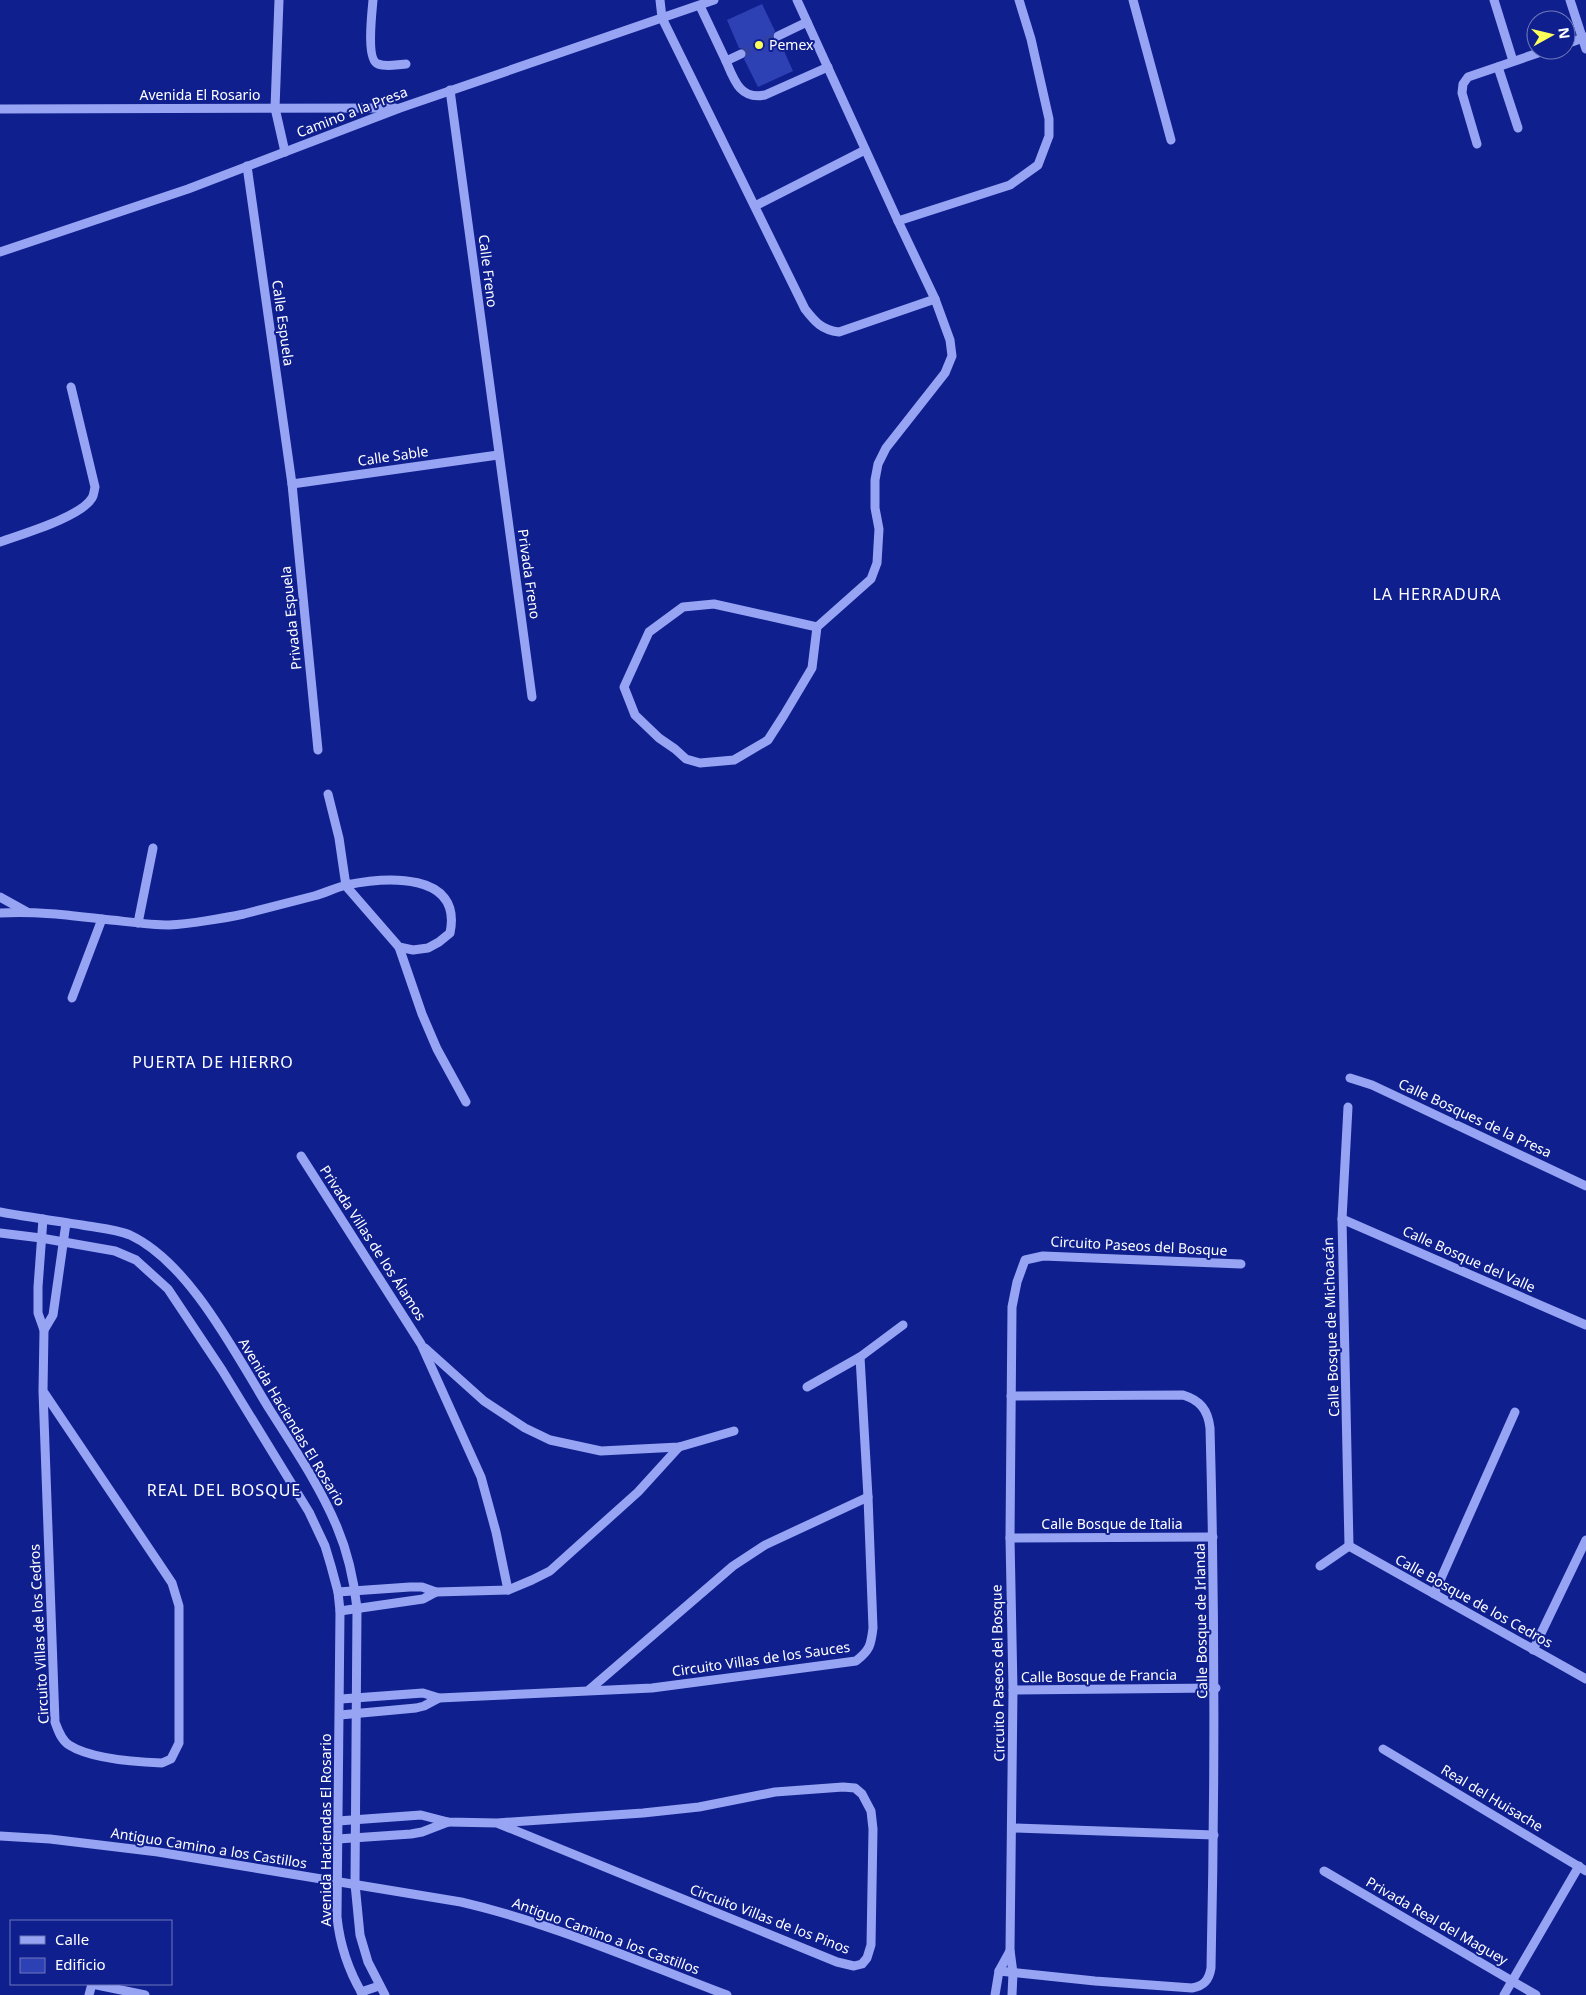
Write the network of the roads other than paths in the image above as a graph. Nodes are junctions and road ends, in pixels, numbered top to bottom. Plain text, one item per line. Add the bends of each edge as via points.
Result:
1 (279, 0) edge
2 (373, 0) edge
3 (660, 0) edge
4 (714, 0) edge
5 (797, 0) edge
6 (1019, 0) edge
7 (1132, 0) edge
8 (1494, 0) edge
9 (1570, 0) edge
10 (700, 6) junction
11 (662, 18) junction
12 (807, 22) junction
13 (778, 36) tunnel mouth
14 (1584, 38) edge
15 (1586, 49) edge
16 (741, 54) tunnel mouth
17 (1526, 57) edge
18 (726, 61) junction
19 (1513, 62) junction
20 (406, 64) dead end
21 (828, 67) junction
22 (1498, 67) junction
23 (450, 90) junction
24 (275, 108) junction
25 (400, 108) junction
26 (0, 109) edge
27 (1518, 128) dead end
28 (1171, 140) dead end
29 (1477, 144) dead end
30 (865, 150) junction
31 (285, 152) junction
32 (247, 166) junction
33 (755, 206) junction
34 (898, 221) junction
35 (0, 252) edge
36 (935, 299) junction
37 (71, 387) dead end
38 (498, 455) junction
39 (292, 484) junction
40 (0, 542) edge
41 (817, 626) junction
42 (532, 697) dead end
43 (318, 750) dead end
44 (328, 794) dead end
45 (153, 848) dead end
46 (346, 886) junction
47 (0, 897) edge
48 (27, 912) junction
49 (0, 913) edge
50 (102, 919) junction
51 (138, 923) junction
52 (399, 947) junction
53 (72, 998) dead end
54 (1350, 1078) dead end
55 (466, 1102) dead end
56 (1348, 1107) dead end
57 (301, 1156) dead end
58 (1586, 1186) edge
59 (0, 1212) edge
60 (1342, 1218) junction
61 (44, 1219) junction
62 (66, 1223) junction
63 (0, 1233) edge
64 (40, 1238) junction
65 (64, 1242) junction
66 (1241, 1264) dead end
67 (903, 1325) dead end
68 (1586, 1325) edge
69 (44, 1330) junction
70 (421, 1344) junction
71 (860, 1357) junction
72 (807, 1387) dead end
73 (43, 1391) junction
74 (1011, 1396) junction
75 (1516, 1412) dead end
76 (734, 1431) dead end
77 (679, 1447) junction
78 (868, 1496) junction
79 (1213, 1537) junction
80 (1010, 1538) junction
81 (1586, 1540) edge
82 (1349, 1546) junction
83 (1320, 1566) dead end
84 (355, 1590) junction
85 (508, 1590) junction
86 (338, 1592) junction
87 (436, 1592) junction
88 (1434, 1594) junction
89 (357, 1608) junction
90 (340, 1611) junction
91 (1534, 1650) junction
92 (1586, 1679) edge
93 (1216, 1688) junction
94 (589, 1690) junction
95 (1014, 1690) junction
96 (357, 1697) junction
97 (439, 1698) junction
98 (340, 1699) junction
99 (357, 1714) junction
100 (340, 1715) junction
101 (1384, 1749) dead end
102 (338, 1820) junction
103 (356, 1820) junction
104 (448, 1822) junction
105 (497, 1823) junction
106 (1013, 1828) junction
107 (1214, 1835) junction
108 (0, 1836) edge
109 (356, 1838) junction
110 (338, 1839) junction
111 (1582, 1869) edge
112 (1324, 1871) dead end
113 (336, 1882) junction
114 (355, 1884) junction
115 (1010, 1950) junction
116 (999, 1971) junction
117 (1013, 1973) junction
118 (1512, 1981) junction
119 (97, 1985) edge
120 (379, 1986) junction
121 (362, 1994) edge
122 (145, 1995) edge
123 (385, 1995) edge
124 (727, 1995) edge
125 (995, 1995) edge
126 (1012, 1995) edge
127 (1504, 1995) edge
128 (1536, 1995) edge

1 - 24 street
2 - 20 street via 373,60 382,65
3 - 11 street
4 - 10 street, Camino a la Presa
5 - 12 street
6 - 34 street via 1049,119 1049,136 1038,165 1010,185
7 - 28 street
8 - 19 street
9 - 14 street
10 - 11 street, Camino a la Presa
10 - 18 street
11 - 23 street, Camino a la Presa
11 - 33 street
12 - 13 street
12 - 21 street
14 - 15 street
16 - 18 street
17 - 19 street
18 - 21 street via 743,92 756,97
19 - 22 street
21 - 30 street
22 - 27 street
22 - 29 street via 1468,77 1463,84 1462,93
23 - 25 street, Camino a la Presa
23 - 38 street, Calle Freno
24 - 25 street, Avenida El Rosario
24 - 26 street, Avenida El Rosario
24 - 31 street
25 - 31 street, Camino a la Presa
30 - 33 street
30 - 34 street
31 - 32 street, Camino a la Presa
32 - 35 street, Camino a la Presa
32 - 39 street, Calle Espuela
33 - 36 street via 805,308 820,327 839,332
34 - 36 street
36 - 41 street via 950,340 952,356 945,373 886,448 878,464 875,480 879,529 877,563 871,579
37 - 40 street via 95,487 94,497 70,515
38 - 39 street, Calle Sable
38 - 42 street, Privada Freno
39 - 43 street, Privada Espuela
41 - 41 street via 812,668 784,715 768,740 734,760 700,763 686,758 645,726 629,703 624,686 649,632 683,607 714,604
44 - 46 street
45 - 51 street
46 - 51 street via 241,914 170,925
46 - 52 street
46 - 52 street via 405,881 432,887 442,894 452,916 450,932 428,948 413,950
47 - 48 street
48 - 49 street
48 - 50 street
50 - 51 street
50 - 53 street
52 - 55 street via 437,1049
54 - 58 street, Calle Bosques de la Presa
56 - 60 street, Calle Bosque de Michoacán
57 - 70 street, Privada Villas de los Álamos
59 - 61 street, Avenida Haciendas El Rosario
60 - 68 street, Calle Bosque del Valle
60 - 82 street, Calle Bosque de Michoacán
61 - 62 street, Avenida Haciendas El Rosario
61 - 64 street, Circuito Villas de los Cedros
62 - 65 street, Circuito Villas de los Cedros
62 - 84 street, Avenida Haciendas El Rosario via 129,1235 169,1262 196,1294 318,1487 344,1544
63 - 64 street, Avenida Haciendas El Rosario
64 - 65 street, Avenida Haciendas El Rosario
64 - 69 street, Circuito Villas de los Cedros via 38,1313
65 - 69 street, Circuito Villas de los Cedros via 53,1315
65 - 86 street, Avenida Haciendas El Rosario via 115,1251 136,1260 168,1289 309,1512 325,1546
66 - 74 street, Circuito Paseos del Bosque via 1043,1256 1024,1260 1012,1307
67 - 71 street
69 - 73 street, Circuito Villas de los Cedros
70 - 77 street via 484,1401 524,1428 550,1440 601,1451
70 - 85 street via 481,1477
71 - 72 street
71 - 78 street, Circuito Villas de los Sauces
73 - 73 street, Circuito Villas de los Cedros via 55,1722 60,1736 79,1750 97,1756 162,1763 171,1759 180,1743 177,1595
74 - 79 street, Calle Bosque de Irlanda via 1183,1395 1192,1398 1204,1407 1210,1428
74 - 80 street, Circuito Paseos del Bosque
75 - 88 street
76 - 77 street
77 - 85 street via 638,1492 550,1571
78 - 94 street via 764,1545 733,1566
78 - 94 street, Circuito Villas de los Sauces via 873,1628 871,1645 856,1661 681,1685
79 - 80 street, Calle Bosque de Italia
79 - 93 street, Calle Bosque de Irlanda
80 - 95 street, Circuito Paseos del Bosque
81 - 91 street
82 - 83 street
82 - 88 street, Calle Bosque de los Cedros
84 - 86 street
84 - 87 street via 422,1587
84 - 89 street, Avenida Haciendas El Rosario
85 - 87 street
86 - 90 street, Avenida Haciendas El Rosario
87 - 89 street via 423,1600
88 - 91 street, Calle Bosque de los Cedros
89 - 90 street
89 - 96 street, Avenida Haciendas El Rosario
90 - 98 street, Avenida Haciendas El Rosario
91 - 92 street, Calle Bosque de los Cedros
93 - 95 street, Calle Bosque de Francia
93 - 107 street, Calle Bosque de Irlanda
94 - 97 street, Circuito Villas de los Sauces
95 - 106 street, Circuito Paseos del Bosque
96 - 97 street, Circuito Villas de los Sauces via 423,1692
96 - 98 street, Circuito Villas de los Sauces
96 - 99 street, Avenida Haciendas El Rosario
97 - 99 street, Circuito Villas de los Sauces via 416,1708
98 - 100 street, Avenida Haciendas El Rosario
99 - 100 street, Circuito Villas de los Sauces
99 - 103 street, Avenida Haciendas El Rosario
100 - 102 street, Avenida Haciendas El Rosario
101 - 111 street, Real del Huisache
102 - 103 street, Circuito Villas de los Pinos
102 - 110 street, Avenida Haciendas El Rosario
103 - 104 street, Circuito Villas de los Pinos via 421,1816
103 - 109 street, Avenida Haciendas El Rosario
104 - 105 street, Circuito Villas de los Pinos
104 - 109 street, Circuito Villas de los Pinos via 422,1832
105 - 105 street, Circuito Villas de los Pinos via 643,1813 699,1807 775,1792 855,1788 871,1811 873,1829 870,1952 862,1964 854,1966 837,1962
106 - 107 street
106 - 115 street, Circuito Paseos del Bosque
107 - 117 street, Calle Bosque de Irlanda via 1211,1968 1207,1981 1199,1987
108 - 113 street, Antiguo Camino a los Castillos via 158,1852
109 - 110 street, Circuito Villas de los Pinos
109 - 114 street, Avenida Haciendas El Rosario
110 - 113 street, Avenida Haciendas El Rosario
111 - 118 street
112 - 118 street, Privada Real del Maguey
113 - 114 street, Antiguo Camino a los Castillos
113 - 121 street, Avenida Haciendas El Rosario via 339,1939 346,1963
114 - 120 street, Avenida Haciendas El Rosario via 360,1935
114 - 124 street, Antiguo Camino a los Castillos via 491,1909
115 - 116 street, Circuito Paseos del Bosque
115 - 117 street, Circuito Paseos del Bosque
116 - 117 street
116 - 125 street, Circuito Paseos del Bosque
117 - 126 street, Circuito Paseos del Bosque
118 - 127 street
118 - 128 street, Privada Real del Maguey
119 - 122 street
120 - 121 street
120 - 123 street, Avenida Haciendas El Rosario

